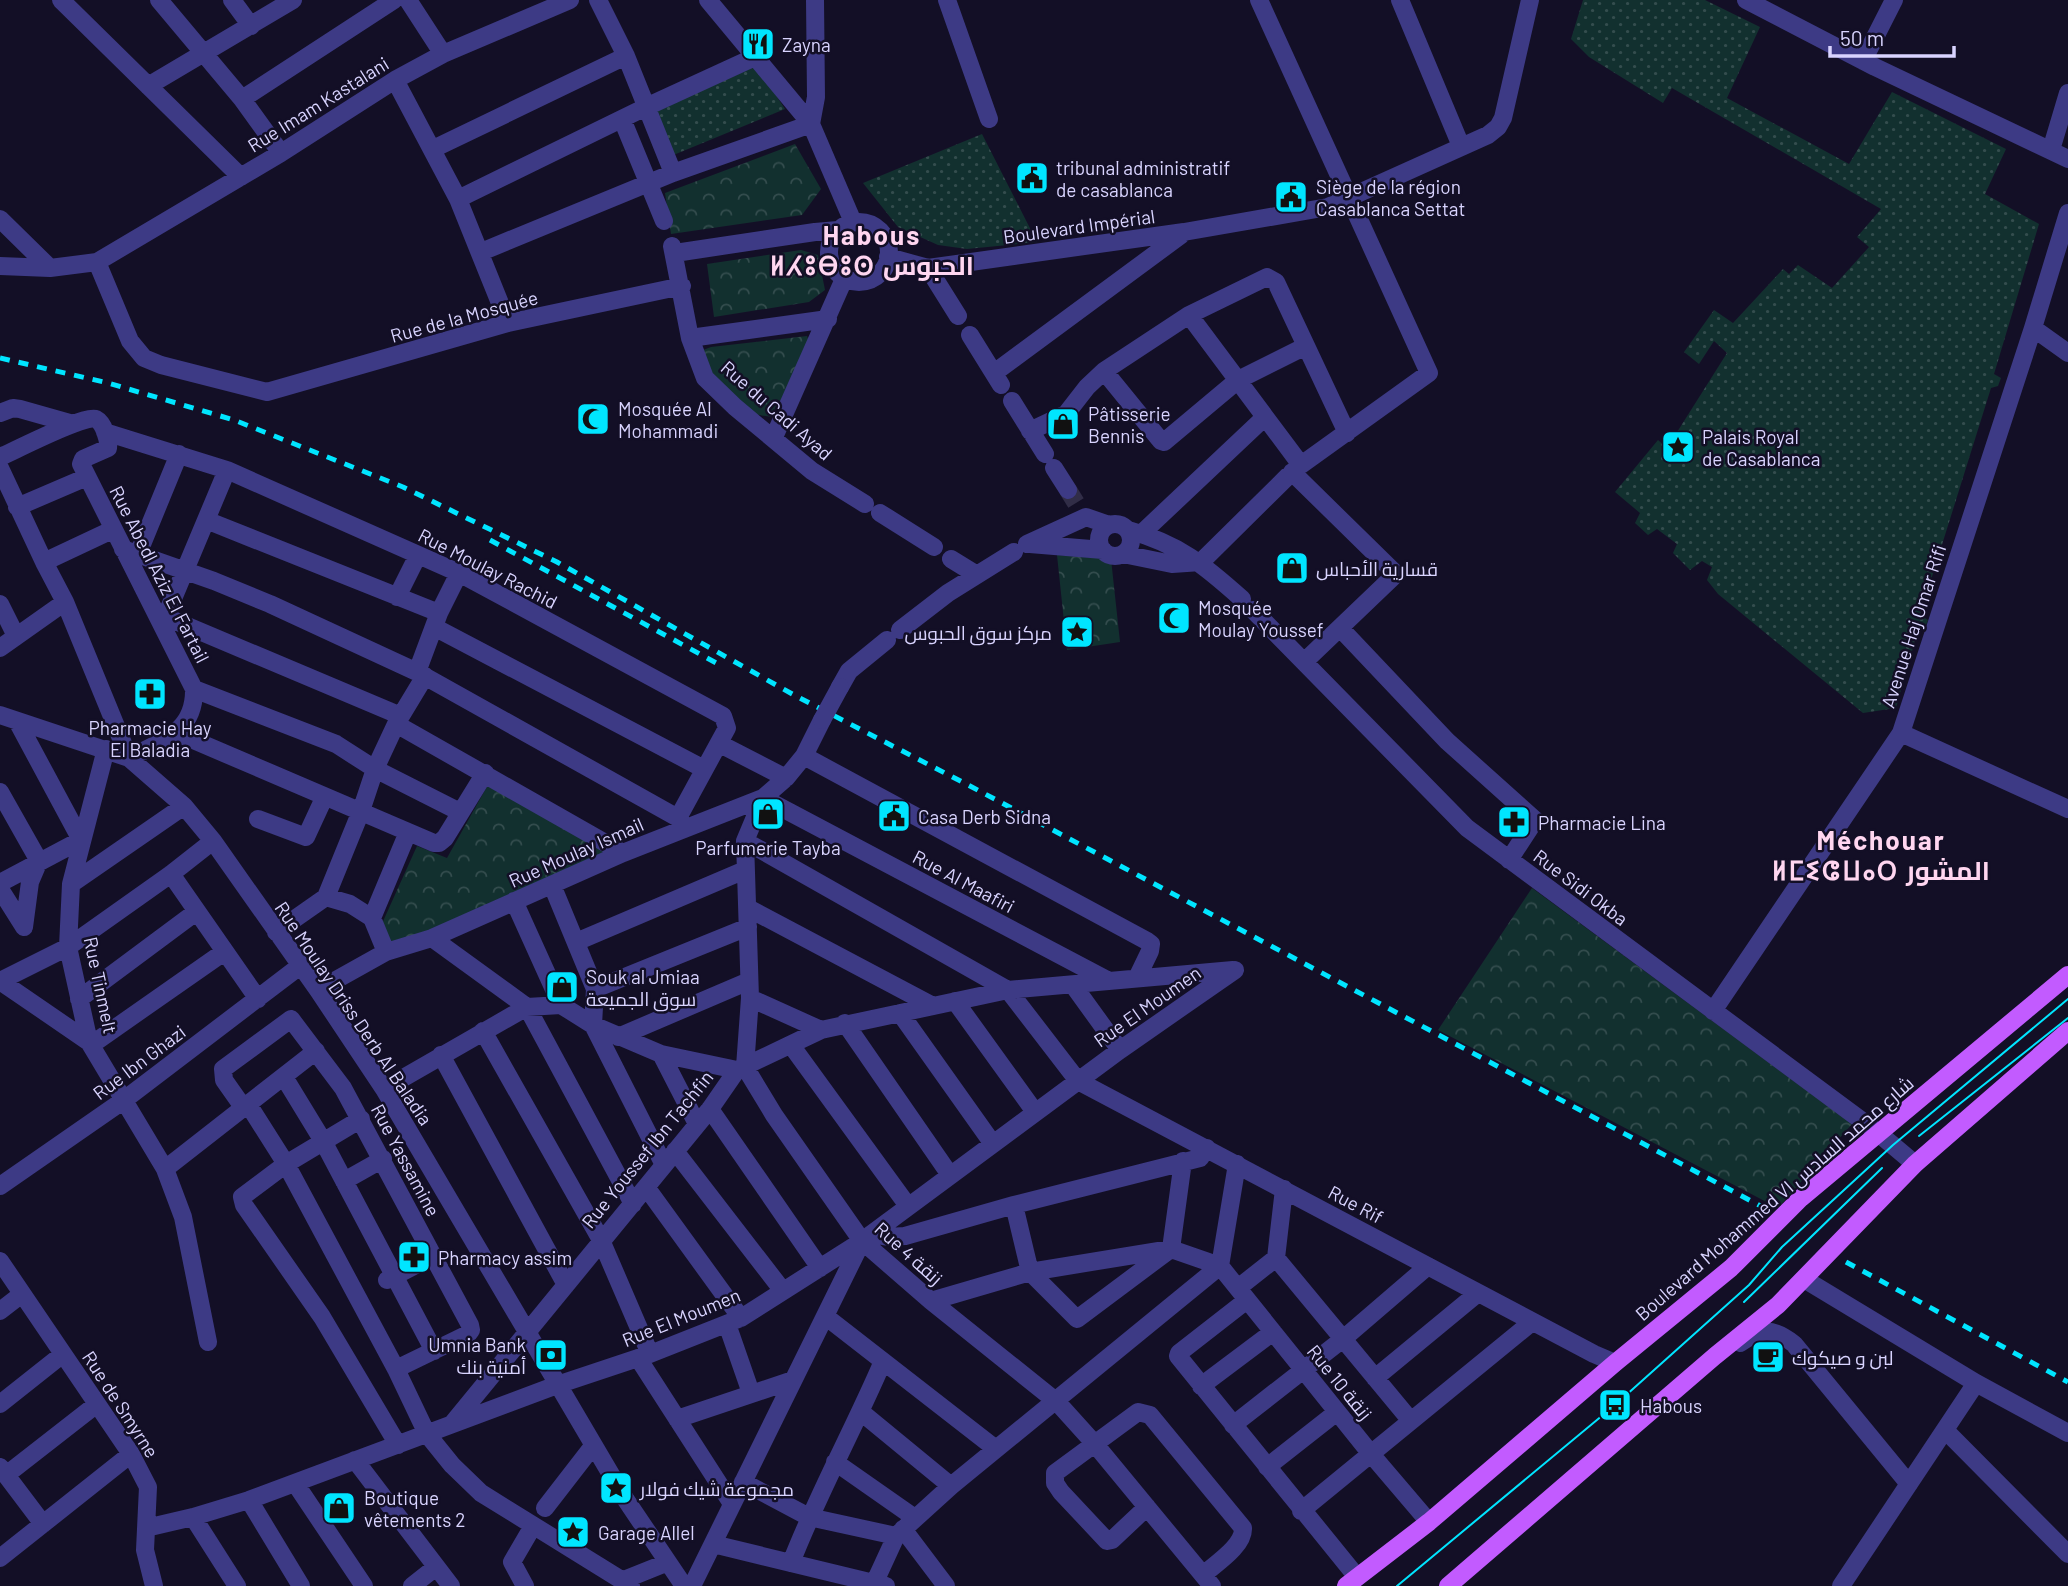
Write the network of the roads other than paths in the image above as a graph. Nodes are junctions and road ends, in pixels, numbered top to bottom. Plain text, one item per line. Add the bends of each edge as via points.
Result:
1 (61, 0) edge
2 (159, 0) edge
3 (232, 0) edge
4 (293, 0) edge
5 (394, 0) edge
6 (408, 0) edge
7 (570, 0) edge
8 (598, 0) edge
9 (708, 0) edge
10 (815, 0) edge
11 (947, 0) edge
12 (1259, 0) edge
13 (1399, 0) edge
14 (1530, 0) edge
15 (1746, 0) edge
16 (1894, 0) edge
17 (251, 26) junction
18 (203, 54) junction
19 (443, 54) junction
20 (626, 56) junction
21 (757, 56) junction
22 (1863, 61) junction
23 (395, 80) junction
24 (148, 86) junction
25 (2068, 93) edge
26 (242, 99) junction
27 (646, 107) junction
28 (622, 119) junction
29 (989, 119) dead end
30 (811, 124) junction
31 (1461, 146) junction
32 (433, 149) junction
33 (2051, 150) junction
34 (281, 153) junction
35 (2068, 159) edge
36 (673, 173) junction
37 (240, 177) junction
38 (648, 182) junction
39 (1348, 197) junction
40 (458, 199) junction
41 (2068, 213) edge
42 (0, 219) edge
43 (664, 221) dead end
44 (845, 226) junction
45 (1184, 232) junction
46 (481, 252) junction
47 (888, 257) junction
48 (97, 262) junction
49 (0, 265) edge
50 (50, 268) junction
51 (928, 268) junction
52 (844, 279) junction
53 (681, 286) junction
54 (1189, 315) junction
55 (958, 316) dead end
56 (828, 319) junction
57 (508, 323) junction
58 (2033, 328) junction
59 (970, 335) dead end
60 (690, 338) junction
61 (1306, 346) junction
62 (2068, 353) edge
63 (1104, 371) junction
64 (1238, 380) junction
65 (1012, 401) dead end
66 (0, 413) edge
67 (1265, 417) junction
68 (73, 424) junction
69 (101, 425) junction
70 (1030, 431) junction
71 (1347, 433) junction
72 (774, 437) junction
73 (179, 454) junction
74 (0, 457) edge
75 (0, 468) edge
76 (84, 469) junction
77 (227, 470) junction
78 (1294, 471) junction
79 (1077, 503) junction
80 (17, 507) junction
81 (206, 520) junction
82 (1108, 525) junction
83 (112, 530) junction
84 (1134, 532) junction
85 (934, 547) dead end
86 (1103, 550) junction
87 (130, 551) junction
88 (1013, 552) dead end
89 (1123, 554) junction
90 (418, 555) junction
91 (951, 559) dead end
92 (44, 562) junction
93 (1201, 562) junction
94 (184, 571) junction
95 (458, 573) junction
96 (977, 575) junction
97 (397, 597) junction
98 (65, 602) junction
99 (0, 604) edge
100 (437, 620) junction
101 (164, 621) junction
102 (1340, 628) junction
103 (16, 636) junction
104 (0, 648) edge
105 (1304, 662) junction
106 (421, 674) junction
107 (194, 688) junction
108 (9, 718) edge
109 (398, 720) junction
110 (177, 733) junction
111 (1901, 733) junction
112 (720, 744) junction
113 (106, 749) junction
114 (804, 756) junction
115 (129, 758) junction
116 (374, 769) junction
117 (704, 769) junction
118 (485, 773) junction
119 (786, 778) junction
120 (0, 792) edge
121 (324, 798) junction
122 (763, 798) junction
123 (184, 806) junction
124 (2068, 809) edge
125 (361, 811) junction
126 (460, 812) junction
127 (258, 819) dead end
128 (680, 823) junction
129 (408, 832) junction
130 (81, 840) junction
131 (213, 841) junction
132 (745, 841) junction
133 (623, 853) junction
134 (1509, 860) junction
135 (39, 862) junction
136 (745, 870) junction
137 (171, 874) junction
138 (0, 883) edge
139 (71, 884) junction
140 (552, 885) junction
141 (0, 889) edge
142 (326, 897) junction
143 (514, 901) junction
144 (196, 912) junction
145 (748, 917) junction
146 (372, 918) junction
147 (276, 932) junction
148 (432, 938) junction
149 (576, 942) junction
150 (68, 947) junction
151 (224, 952) junction
152 (386, 952) junction
153 (300, 966) junction
154 (1235, 970) joint
155 (2068, 975) edge
156 (1137, 978) junction
157 (0, 981) edge
158 (1109, 981) junction
159 (1073, 985) junction
160 (595, 989) junction
161 (749, 989) junction
162 (318, 990) junction
163 (1008, 990) junction
164 (79, 999) junction
165 (258, 999) junction
166 (955, 1002) junction
167 (561, 1005) junction
168 (933, 1006) junction
169 (527, 1007) junction
170 (1713, 1011) junction
171 (900, 1013) junction
172 (845, 1024) junction
173 (593, 1025) junction
174 (821, 1030) junction
175 (483, 1031) junction
176 (2068, 1031) edge
177 (618, 1038) junction
178 (90, 1044) junction
179 (791, 1045) junction
180 (1120, 1050) junction
181 (316, 1051) junction
182 (661, 1054) junction
183 (441, 1055) junction
184 (741, 1069) junction
185 (284, 1077) junction
186 (1078, 1081) junction
187 (384, 1089) junction
188 (124, 1100) junction
189 (245, 1106) junction
190 (709, 1109) junction
191 (1035, 1112) junction
192 (361, 1119) junction
193 (697, 1124) junction
194 (1877, 1132) junction
195 (323, 1141) junction
196 (993, 1144) junction
197 (1207, 1148) junction
198 (670, 1158) junction
199 (383, 1159) junction
200 (1183, 1161) junction
201 (286, 1164) junction
202 (1237, 1164) junction
203 (1915, 1164) junction
204 (165, 1169) junction
205 (950, 1175) junction
206 (344, 1181) junction
207 (0, 1186) edge
208 (646, 1187) junction
209 (1284, 1189) junction
210 (633, 1204) junction
211 (1014, 1205) junction
212 (908, 1206) junction
213 (867, 1238) junction
214 (601, 1240) junction
215 (1171, 1249) junction
216 (433, 1256) junction
217 (1276, 1258) junction
218 (0, 1261) edge
219 (1220, 1266) junction
220 (1428, 1266) junction
221 (820, 1268) junction
222 (1030, 1272) junction
223 (391, 1278) junction
224 (1804, 1279) junction
225 (566, 1285) junction
226 (783, 1292) junction
227 (1478, 1293) junction
228 (22, 1294) junction
229 (1242, 1294) junction
230 (931, 1301) junction
231 (0, 1311) edge
232 (825, 1316) junction
233 (734, 1321) junction
234 (1532, 1322) junction
235 (1273, 1332) junction
236 (526, 1334) junction
237 (1343, 1339) junction
238 (208, 1342) dead end
239 (434, 1351) junction
240 (63, 1354) junction
241 (644, 1356) junction
242 (1715, 1356) junction
243 (883, 1361) junction
244 (1615, 1363) junction
245 (396, 1369) junction
246 (1303, 1370) junction
247 (1375, 1378) junction
248 (793, 1380) junction
249 (1976, 1383) junction
250 (557, 1385) junction
251 (1201, 1386) junction
252 (751, 1393) junction
253 (1057, 1402) junction
254 (0, 1404) edge
255 (97, 1404) junction
256 (861, 1412) junction
257 (1337, 1412) junction
258 (677, 1419) junction
259 (1411, 1421) junction
260 (452, 1424) junction
261 (1233, 1425) junction
262 (1945, 1430) junction
263 (2068, 1433) edge
264 (427, 1434) junction
265 (1094, 1443) junction
266 (398, 1445) junction
267 (593, 1446) junction
268 (996, 1449) junction
269 (131, 1454) junction
270 (1371, 1454) junction
271 (355, 1460) junction
272 (835, 1462) junction
273 (1268, 1467) junction
274 (3, 1471) edge
275 (743, 1482) junction
276 (295, 1483) junction
277 (1909, 1484) junction
278 (951, 1486) junction
279 (249, 1500) junction
280 (732, 1504) junction
281 (1147, 1507) junction
282 (545, 1508) dead end
283 (1301, 1511) junction
284 (193, 1517) junction
285 (808, 1517) junction
286 (1429, 1522) junction
287 (43, 1524) junction
288 (533, 1525) junction
289 (146, 1528) junction
290 (905, 1528) junction
291 (713, 1544) junction
292 (2068, 1554) edge
293 (0, 1558) edge
294 (667, 1563) junction
295 (791, 1563) junction
296 (436, 1567) junction
297 (1208, 1581) edge
298 (1351, 1582) edge
299 (625, 1584) edge
300 (878, 1585) edge
301 (155, 1586) edge
302 (237, 1586) edge
303 (301, 1586) edge
304 (364, 1586) edge
305 (411, 1586) edge
306 (451, 1586) edge
307 (524, 1586) edge
308 (684, 1586) edge
309 (692, 1586) edge
310 (946, 1586) edge
311 (1448, 1586) edge
312 (1841, 1586) edge

1 - 24 street
2 - 18 street
3 - 17 street
4 - 17 street
5 - 26 street
6 - 19 street
7 - 19 street, Rue Imam Kastalani
8 - 20 street
9 - 21 street
10 - 30 street via 816,97
11 - 29 street
12 - 39 street
13 - 31 street
14 - 31 street, Boulevard Impérial via 1503,118 1493,131
15 - 22 street
16 - 22 street
17 - 18 street
18 - 24 street
18 - 26 street
19 - 23 street, Rue Imam Kastalani
20 - 27 street
20 - 32 street
21 - 27 street
21 - 30 street
22 - 33 street
23 - 32 street
23 - 34 street, Rue Imam Kastalani
24 - 37 street
25 - 33 street
26 - 34 street
27 - 28 street
27 - 36 street
28 - 38 street
28 - 40 street
30 - 36 street
30 - 44 street
31 - 39 street, Boulevard Impérial
32 - 40 street
33 - 35 street
34 - 37 street, Rue Imam Kastalani
36 - 38 street
37 - 48 street, Rue Imam Kastalani
38 - 43 street
38 - 46 street
39 - 45 street, Boulevard Impérial via 1328,207
39 - 71 street via 1428,376
40 - 46 street
41 - 58 street, Avenue Haj Omar Rifi
42 - 50 street
44 - 47 street via 867,223 880,230
44 - 52 street via 831,241 829,256
44 - 53 street, Rue du Cadi Ayad via 673,250
45 - 51 street, Boulevard Impérial
45 - 59 street via 998,379
46 - 57 street
47 - 51 street, Boulevard Impérial
47 - 52 street via 883,271 870,280
48 - 50 street
48 - 57 street, Rue de la Mosquée via 130,341 144,358 260,391
49 - 50 street
51 - 55 street
52 - 56 street
53 - 57 street, Rue de la Mosquée
53 - 60 street, Rue du Cadi Ayad
54 - 61 street via 1271,278
54 - 63 street
54 - 64 street
56 - 60 street
56 - 72 street
58 - 62 street
58 - 111 street, Avenue Haj Omar Rifi
60 - 72 street, Rue du Cadi Ayad via 705,378
61 - 64 street
61 - 71 street
63 - 64 street via 1164,443
63 - 70 street via 1069,411
64 - 67 street
65 - 70 street
66 - 68 street via 20,409
67 - 78 street
67 - 84 street
68 - 69 street
68 - 74 street
69 - 73 street, Rue Moulay Rachid
69 - 76 street via 108,448
70 - 79 street
71 - 78 street
72 - 85 street, Rue du Cadi Ayad via 813,471
73 - 77 street, Rue Moulay Rachid
73 - 87 street
75 - 80 street
76 - 80 street
76 - 83 street, Rue Abedl Aziz El Fartail
77 - 81 street
77 - 90 street, Rue Moulay Rachid
78 - 93 street
78 - 102 street via 1396,574
79 - 82 street
79 - 86 street via 1027,544
80 - 92 street
81 - 94 street
81 - 97 street
82 - 84 street via 1119,524
82 - 86 street via 1099,536
83 - 87 street, Rue Abedl Aziz El Fartail
83 - 92 street
84 - 89 street
84 - 93 street, Rue Sidi Okba
86 - 89 street via 1112,556
87 - 94 street
87 - 101 street, Rue Abedl Aziz El Fartail
88 - 96 street
89 - 93 street via 1172,564
90 - 95 street, Rue Moulay Rachid
90 - 97 street
91 - 96 street
92 - 98 street
93 - 105 street, Rue Sidi Okba
94 - 101 street
94 - 106 street via 270,604
95 - 100 street
95 - 112 street, Rue Moulay Rachid via 723,716 727,728
96 - 114 street, Rue Moulay Ismail, bridge via 849,671
97 - 100 street
98 - 103 street
98 - 115 street
99 - 103 street
100 - 106 street
100 - 117 street
101 - 107 street, Rue Abedl Aziz El Fartail
101 - 109 street
102 - 105 street
102 - 134 street via 1447,741 1535,820
103 - 104 street
105 - 134 street, Rue Sidi Okba via 1468,828
106 - 109 street
106 - 128 street
107 - 110 street, Rue Abedl Aziz El Fartail via 195,703
107 - 116 street via 337,744
108 - 113 street
108 - 130 street
109 - 116 street
109 - 118 street
110 - 115 street
110 - 121 street
111 - 124 street
111 - 170 street, Avenue Haj Omar Rifi
112 - 117 street
112 - 119 street
113 - 115 street
113 - 130 street, Rue Tinmelt
114 - 119 street, Rue Moulay Ismail
114 - 156 street via 1147,941 1150,951
115 - 123 street, Rue Moulay Driss Derb Al Baladia
116 - 125 street
116 - 126 street
117 - 128 street
118 - 126 street
118 - 133 street
119 - 122 street, Rue Moulay Ismail
120 - 135 street
121 - 125 street
121 - 127 street via 306,837
122 - 128 street, Rue Moulay Ismail
122 - 132 street
122 - 158 street, Rue Al Maafiri
123 - 131 street, Rue Moulay Driss Derb Al Baladia
123 - 139 street
125 - 129 street
125 - 142 street
126 - 129 street via 439,843
128 - 133 street, Rue Moulay Ismail
129 - 146 street
130 - 135 street
130 - 139 street, Rue Tinmelt
131 - 137 street
131 - 147 street, Rue Moulay Driss Derb Al Baladia
132 - 136 street
132 - 163 street
133 - 140 street, Rue Moulay Ismail
134 - 170 street, Rue Sidi Okba
135 - 138 street
135 - 141 street via 30,883 24,927
136 - 145 street
136 - 149 street
137 - 144 street
137 - 150 street
139 - 150 street, Rue Tinmelt
140 - 143 street, Rue Moulay Ismail
140 - 149 street
142 - 146 street via 350,904
142 - 147 street
143 - 148 street, Rue Moulay Ismail
143 - 167 street
144 - 151 street
144 - 164 street
145 - 160 street
145 - 161 street
145 - 168 street
146 - 152 street
147 - 153 street, Rue Moulay Driss Derb Al Baladia
148 - 152 street, Rue Moulay Ismail
148 - 169 street
149 - 160 street
150 - 157 street
150 - 164 street, Rue Tinmelt
151 - 165 street
151 - 178 street
152 - 162 street, Rue Moulay Ismail
153 - 162 street, Rue Moulay Driss Derb Al Baladia
153 - 165 street, Rue Ibn Ghazi
154 - 156 street, Rue Youssef Ibn Tachfin
154 - 180 street, Rue El Moumen
155 - 194 main road, Boulevard Mohammed VI شارع محمد السادس
156 - 158 street, Rue Youssef Ibn Tachfin
157 - 178 street
158 - 159 street, Rue Youssef Ibn Tachfin
159 - 163 street, Rue Youssef Ibn Tachfin
159 - 180 street
160 - 173 street
161 - 174 street
161 - 177 street
161 - 184 street
162 - 187 street, Rue Moulay Driss Derb Al Baladia
163 - 166 street, Rue Youssef Ibn Tachfin
163 - 186 street
164 - 178 street, Rue Tinmelt
165 - 188 street, Rue Ibn Ghazi
166 - 168 street, Rue Youssef Ibn Tachfin
166 - 191 street
167 - 169 street
167 - 173 street
168 - 171 street, Rue Youssef Ibn Tachfin
169 - 175 street
169 - 210 street
170 - 194 street, Rue Sidi Okba
171 - 172 street, Rue Youssef Ibn Tachfin
171 - 196 street
172 - 174 street, Rue Youssef Ibn Tachfin
172 - 205 street
173 - 177 street
173 - 198 street
174 - 179 street, Rue Youssef Ibn Tachfin
175 - 183 street
175 - 214 street
176 - 203 main road
177 - 182 street
178 - 188 street, Rue Tinmelt
179 - 184 street, Rue Youssef Ibn Tachfin
179 - 212 street
180 - 186 street, Rue El Moumen
181 - 185 street
181 - 189 street, Rue Yassamine via 289,1019 223,1069 224,1080
181 - 192 street, Rue Yassamine
182 - 184 street
182 - 193 street
183 - 187 street
183 - 225 street
184 - 190 street, Rue Youssef Ibn Tachfin
184 - 213 street, Rue 4 زنقة
185 - 189 street
185 - 195 street
186 - 191 street, Rue El Moumen
186 - 197 street, Rue Rif
187 - 236 street, Rue Moulay Driss Derb Al Baladia
188 - 204 street, Rue Tinmelt
188 - 207 street, Rue Ibn Ghazi
189 - 201 street
189 - 204 street
190 - 193 street, Rue Youssef Ibn Tachfin
190 - 221 street
191 - 196 street, Rue El Moumen
192 - 195 street
192 - 199 street, Rue Yassamine
193 - 198 street, Rue Youssef Ibn Tachfin
194 - 203 street, Rue Sidi Okba
194 - 244 main road, Boulevard Mohammed VI شارع محمد السادس via 1801,1198 1731,1268
195 - 201 street
195 - 206 street
196 - 205 street, Rue El Moumen
197 - 200 street via 1199,1158
197 - 202 street, Rue Rif
198 - 208 street, Rue Youssef Ibn Tachfin
198 - 226 street
199 - 206 street
199 - 216 street, Rue Yassamine
200 - 211 street
200 - 215 street
201 - 245 street
201 - 266 street via 244,1194 244,1205 322,1317
202 - 209 street, Rue Rif
202 - 219 street
203 - 224 main road
204 - 238 street, Rue Tinmelt via 183,1217
205 - 212 street, Rue El Moumen
206 - 223 street
208 - 210 street, Rue Youssef Ibn Tachfin
208 - 233 street
209 - 217 street
209 - 220 street, Rue Rif
210 - 214 street, Rue Youssef Ibn Tachfin
211 - 213 street via 905,1236
211 - 222 street
212 - 213 street, Rue El Moumen
213 - 221 street, Rue El Moumen
213 - 230 street, Rue 4 زنقة
213 - 232 street
214 - 225 street, Rue Youssef Ibn Tachfin
214 - 241 street
215 - 219 street
215 - 222 street
215 - 222 street via 1077,1319
216 - 223 street
216 - 239 street, Rue Yassamine via 471,1330
217 - 229 street
217 - 237 street
218 - 228 street, Rue de Smyrne
219 - 229 street, Rue 10 زنقة
219 - 253 street
220 - 227 street, Rue Rif
220 - 237 street
221 - 226 street, Rue El Moumen
222 - 230 street
223 - 239 street
224 - 242 main road
224 - 249 street
225 - 236 street, Rue Youssef Ibn Tachfin
226 - 233 street, Rue El Moumen
227 - 234 street, Rue Rif
227 - 247 street
228 - 231 street
228 - 240 street, Rue de Smyrne
229 - 235 street, Rue 10 زنقة
229 - 251 street via 1179,1353
230 - 253 street, Rue 4 زنقة
232 - 243 street
232 - 248 street
233 - 241 street, Rue El Moumen
233 - 252 street
234 - 244 street, Rue Rif
234 - 259 street
235 - 246 street, Rue 10 زنقة
235 - 251 street
236 - 250 street, Rue Moulay Driss Derb Al Baladia
236 - 260 street, Rue Youssef Ibn Tachfin
237 - 246 street
237 - 247 street
239 - 245 street
240 - 254 street
240 - 255 street, Rue de Smyrne
241 - 250 street, Rue El Moumen
241 - 258 street
242 - 277 street via 1760,1331 1789,1340
242 - 311 main road
243 - 256 street
243 - 268 street
244 - 286 main road, Boulevard Mohammed VI شارع محمد السادس
245 - 264 street
246 - 257 street, Rue 10 زنقة
246 - 261 street
247 - 259 street
248 - 252 street
248 - 275 street
249 - 262 street
249 - 263 street
250 - 260 street, Rue El Moumen
250 - 267 street, Rue Moulay Driss Derb Al Baladia
251 - 261 street
252 - 258 street
253 - 265 street, Rue 4 زنقة
253 - 268 street
255 - 269 street, Rue de Smyrne
255 - 274 street
256 - 272 street
256 - 278 street
257 - 270 street, Rue 10 زنقة
257 - 273 street
258 - 280 street
259 - 270 street
260 - 264 street, Rue El Moumen
261 - 273 street
262 - 277 street
262 - 292 street
264 - 266 street, Rue El Moumen
264 - 288 street via 473,1488
265 - 281 street, Rue 4 زنقة
265 - 281 street via 1055,1473 1055,1483 1103,1538 1112,1540
265 - 297 street via 1138,1412 1150,1415 1243,1528 1243,1535
266 - 271 street, Rue El Moumen
267 - 282 street
267 - 294 street, Rue Moulay Driss Derb Al Baladia
268 - 278 street
269 - 287 street
269 - 289 street, Rue de Smyrne via 148,1487
270 - 283 street
270 - 286 street, Rue 10 زنقة
271 - 276 street, Rue El Moumen
271 - 296 street
272 - 285 street
272 - 290 street
273 - 283 street
274 - 287 street
275 - 280 street
275 - 285 street
276 - 279 street, Rue El Moumen
276 - 304 street
277 - 312 street
278 - 290 street
279 - 284 street, Rue El Moumen
279 - 303 street
280 - 291 street
281 - 297 street, Rue 4 زنقة
283 - 298 street
284 - 289 street, Rue El Moumen
284 - 302 street
285 - 290 street
285 - 295 street
286 - 298 main road, Boulevard Mohammed VI شارع محمد السادس
287 - 293 street
288 - 299 street
288 - 307 street via 513,1558
289 - 301 street, Rue de Smyrne via 145,1550
290 - 300 street
290 - 310 street
291 - 295 street
291 - 309 street
294 - 299 street
294 - 308 street, Rue Moulay Driss Derb Al Baladia
295 - 300 street
296 - 305 street
296 - 306 street

